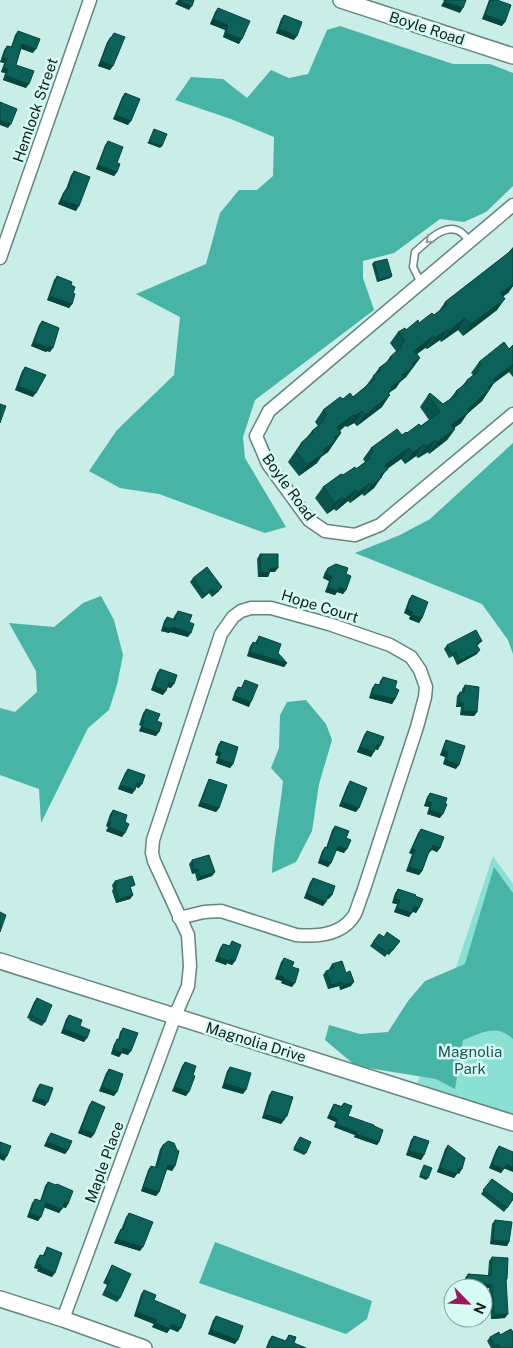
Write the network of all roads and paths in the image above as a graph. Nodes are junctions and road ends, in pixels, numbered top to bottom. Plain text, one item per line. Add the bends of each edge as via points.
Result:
1 (90, 0) edge
2 (341, 0) edge
3 (513, 56) edge
4 (513, 205) edge
5 (470, 242) junction
6 (0, 258) edge
7 (421, 283) junction
8 (513, 414) edge
9 (180, 918) junction
10 (0, 961) edge
11 (175, 1016) junction
12 (513, 1123) edge
13 (0, 1299) edge
14 (63, 1319) junction
15 (144, 1348) edge

1 - 6 street, Hemlock Street
2 - 3 street, Boyle Road
4 - 5 street, Boyle Road
5 - 7 street, Boyle Road
5 -> 7 lane via 461,231 450,229 436,234 415,252 413,267
7 - 8 street, Boyle Road via 269,411 256,436 268,464 309,520 326,531 355,536 380,525
9 - 9 street, Hope Court via 221,911 308,936 343,927 355,914 425,697 426,687 411,657 329,624 271,608 251,608 233,617 221,634 153,840 154,861
9 - 11 street, Hope Court via 188,936 190,966 188,986
10 - 11 street, Magnolia Drive
11 - 12 street, Magnolia Drive
11 - 14 street, Maple Place
13 - 14 street
14 - 15 street

